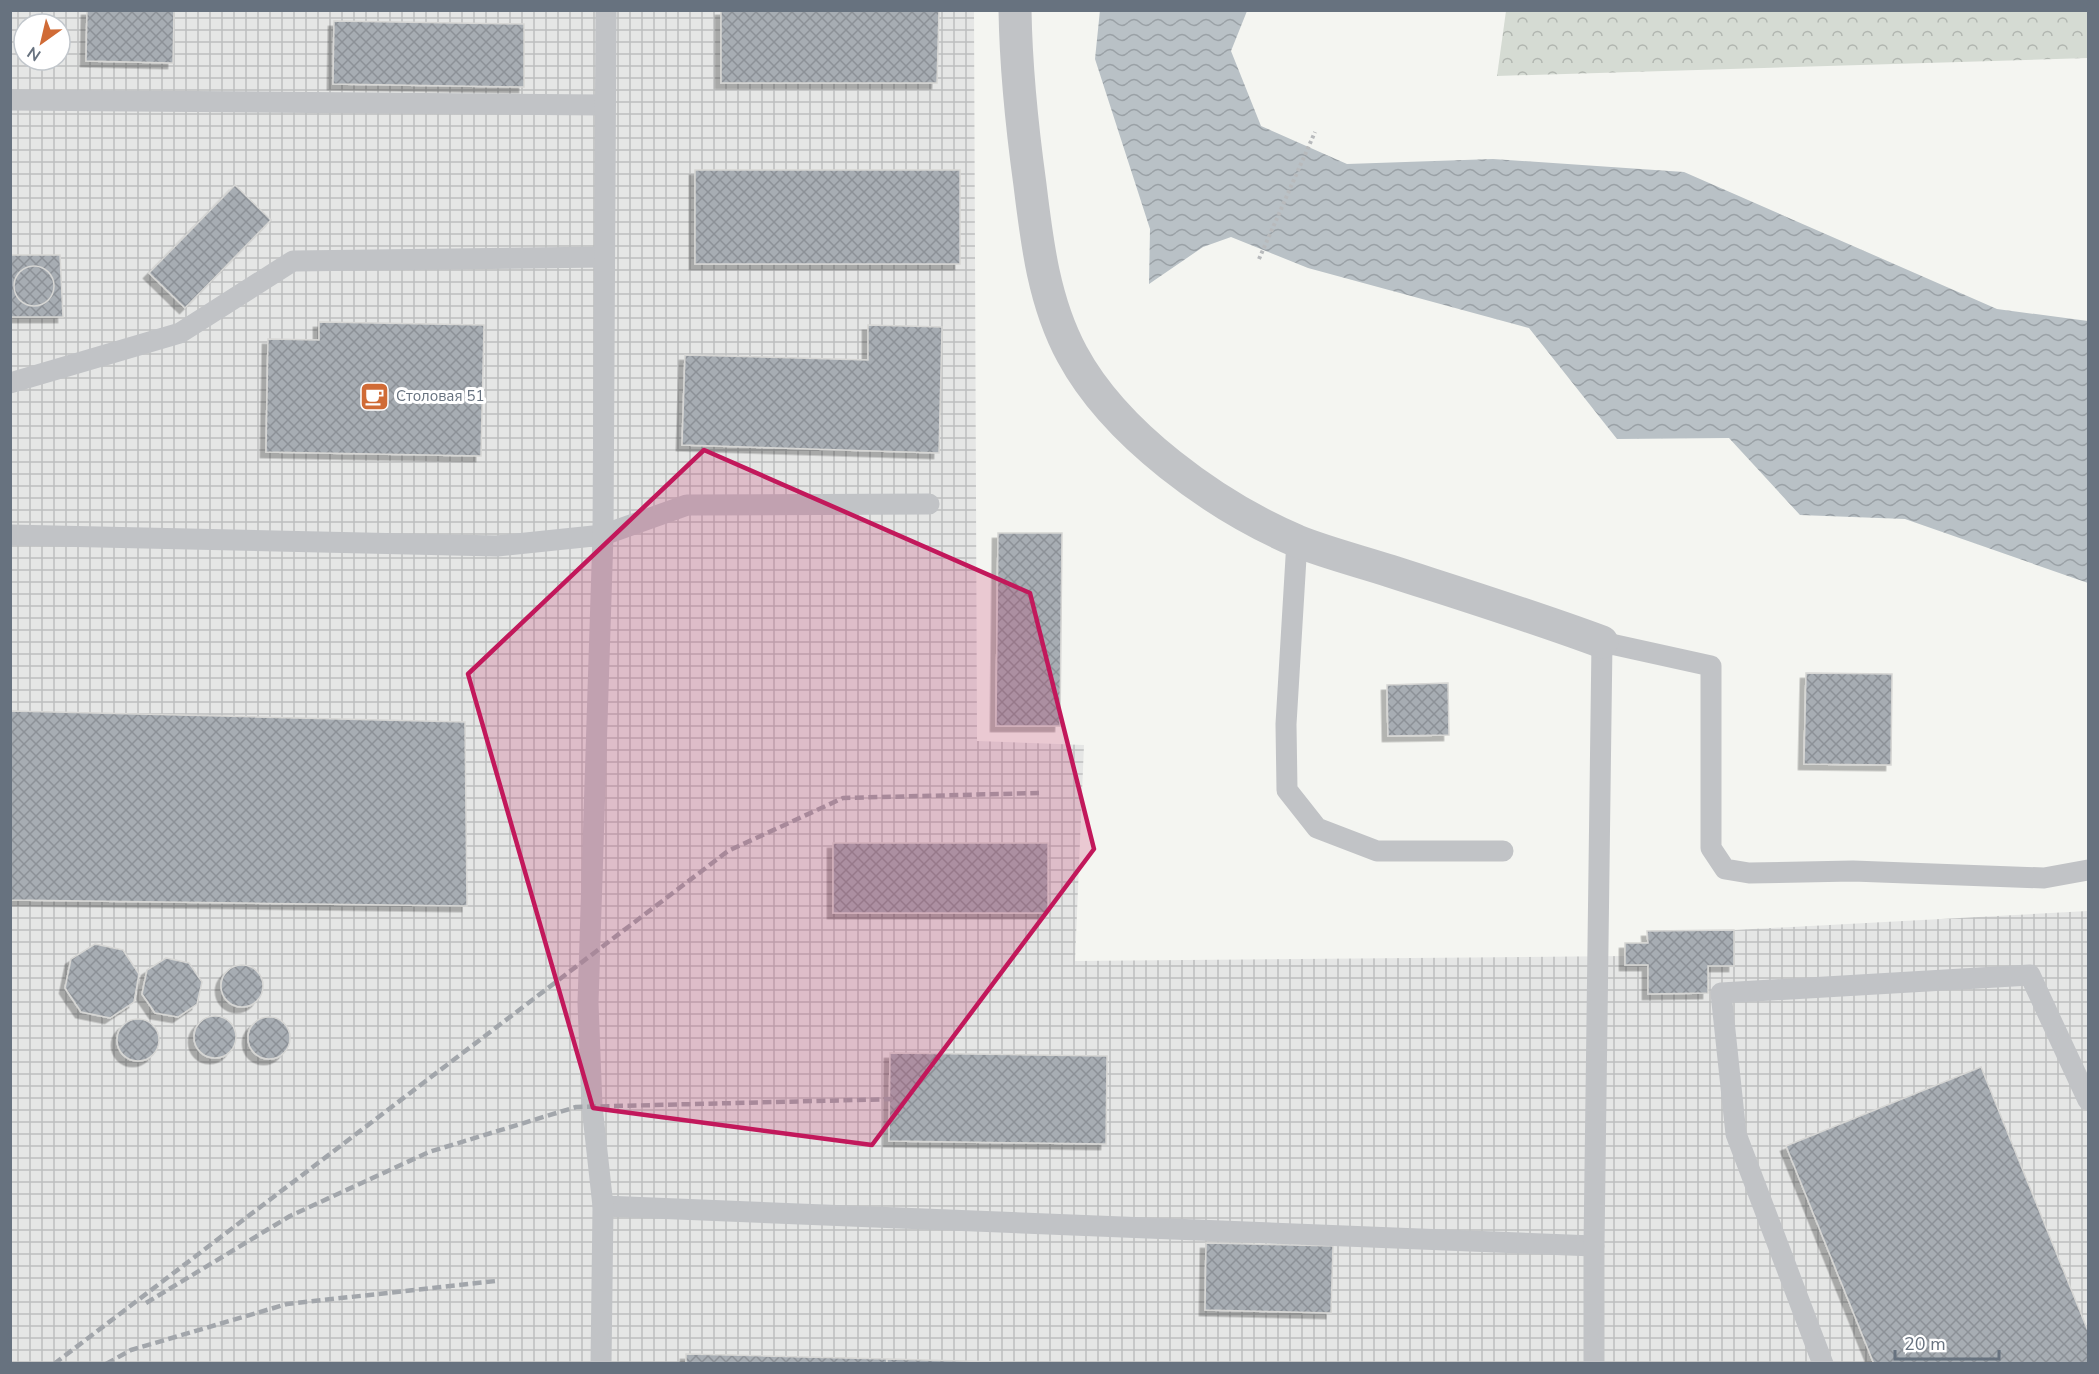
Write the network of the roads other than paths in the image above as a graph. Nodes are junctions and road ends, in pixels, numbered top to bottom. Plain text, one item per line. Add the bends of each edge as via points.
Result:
1 (606, 10) edge
2 (1015, 10) edge
3 (10, 100) edge
4 (605, 105) junction
5 (604, 257) junction
6 (10, 383) edge
7 (929, 504) dead end
8 (10, 535) edge
9 (603, 535) junction
10 (1298, 541) junction
11 (1602, 642) junction
12 (1503, 851) dead end
13 (2088, 870) edge
14 (2088, 1100) edge
15 (603, 1206) junction
16 (1594, 1246) junction
17 (601, 1364) edge
18 (1594, 1364) edge
19 (1823, 1364) edge

1 - 4 lane
2 - 10 street via 1019,109 1037,243 1056,319 1072,354 1117,415 1187,479 1229,506
3 - 4 lane
4 - 5 lane
5 - 6 lane via 293,261 180,333
5 - 9 lane
7 - 9 lane via 687,505
8 - 9 lane via 497,546
9 - 15 lane via 588,1003 592,1106
10 - 11 street
10 - 12 lane via 1286,724 1287,790 1317,828 1377,851
11 - 13 lane via 1711,666 1711,848 1725,869 1749,873 1853,871 2044,879
11 - 16 lane
14 - 19 lane via 2030,975 1721,993 1736,1134
15 - 16 lane
15 - 17 lane
16 - 18 lane

